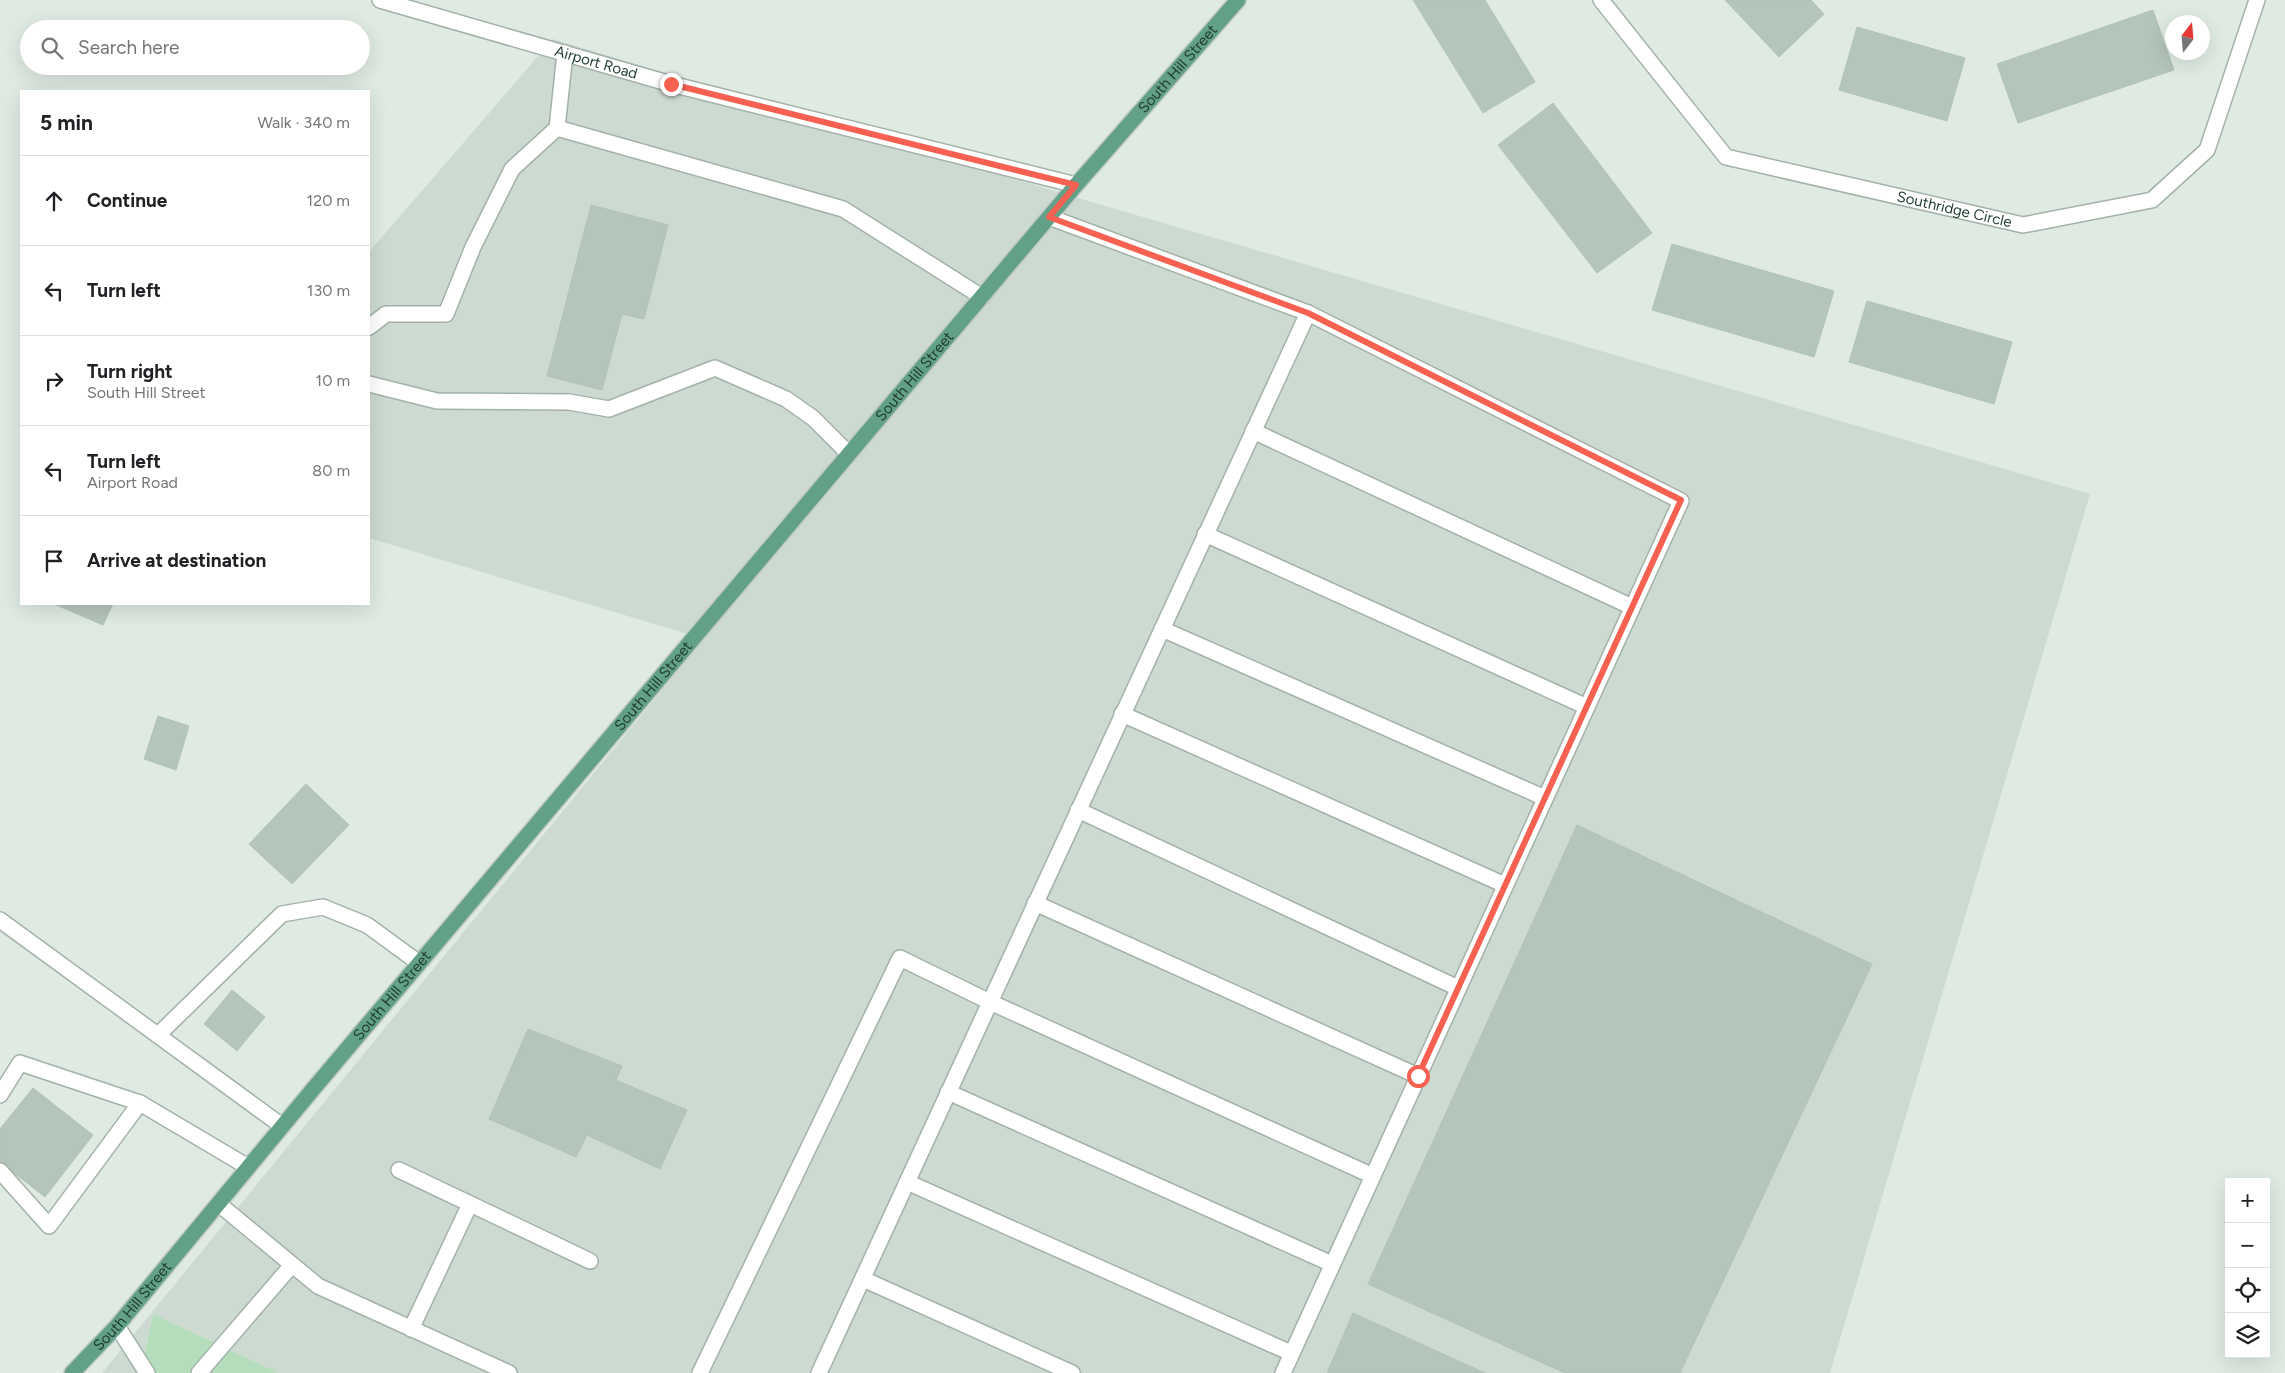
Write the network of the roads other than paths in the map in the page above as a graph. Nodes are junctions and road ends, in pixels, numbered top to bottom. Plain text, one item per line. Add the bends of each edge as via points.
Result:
1 (380, 0) edge
2 (1238, 0) edge
3 (1601, 0) edge
4 (2257, 0) edge
5 (566, 54) junction
6 (557, 128) junction
7 (1076, 185) junction
8 (1049, 217) junction
9 (982, 297) junction
10 (1308, 313) junction
11 (370, 326) edge
12 (370, 384) edge
13 (1253, 432) junction
14 (849, 454) junction
15 (1205, 534) junction
16 (1632, 607) junction
17 (1162, 629) junction
18 (1587, 707) junction
19 (1122, 714) junction
20 (1545, 798) junction
21 (1078, 810) junction
22 (1505, 885) junction
23 (1035, 903) junction
24 (0, 920) edge
25 (419, 963) junction
26 (1458, 988) junction
27 (990, 1002) junction
28 (158, 1035) junction
29 (1418, 1076) junction
30 (948, 1092) junction
31 (0, 1096) edge
32 (140, 1103) junction
33 (282, 1126) junction
34 (248, 1167) junction
35 (399, 1170) dead end
36 (0, 1171) edge
37 (1373, 1176) junction
38 (907, 1182) junction
39 (219, 1204) junction
40 (470, 1204) junction
41 (590, 1261) dead end
42 (1332, 1264) junction
43 (292, 1265) junction
44 (863, 1279) junction
45 (117, 1326) junction
46 (411, 1328) junction
47 (1292, 1353) junction
48 (72, 1373) edge
49 (147, 1373) edge
50 (199, 1373) edge
51 (509, 1373) edge
52 (700, 1373) edge
53 (819, 1373) edge
54 (1072, 1373) edge
55 (1282, 1373) edge

1 - 5 street, Airport Road
2 - 7 main road, South Hill Street
3 - 4 street, Southridge Circle via 1726,157 2023,225 2152,200 2207,150
5 - 6 street
5 - 7 street, Airport Road via 671,84
6 - 9 street via 843,209
6 - 11 street via 512,169 473,247 446,314 386,314
7 - 8 main road, South Hill Street
8 - 9 main road, South Hill Street
8 - 10 street
9 - 14 main road, South Hill Street
10 - 13 street
10 - 16 street via 1681,500
12 - 14 street via 437,401 569,402 609,409 715,368 786,399 813,418
13 - 15 street
13 - 16 street
14 - 25 main road, South Hill Street
15 - 17 street
15 - 18 street
16 - 18 street
17 - 19 street
17 - 20 street
18 - 20 street
19 - 21 street
19 - 22 street
20 - 22 street
21 - 23 street
21 - 26 street
22 - 26 street
23 - 27 street
23 - 29 street
24 - 28 street
25 - 28 street via 367,925 323,907 282,914
25 - 33 main road, South Hill Street
26 - 29 street
27 - 30 street
27 - 37 street
27 - 52 street via 900,958
28 - 33 street
29 - 37 street
30 - 38 street
30 - 42 street
31 - 32 street via 20,1063
32 - 34 street
32 - 36 street via 49,1226
33 - 34 main road, South Hill Street
34 - 39 main road, South Hill Street
35 - 40 street
37 - 42 street
38 - 44 street
38 - 47 street
39 - 43 street
39 - 45 main road, South Hill Street
40 - 41 street
40 - 46 street
42 - 47 street
43 - 46 street via 318,1286
43 - 50 street
44 - 53 street
44 - 54 street
45 - 48 main road, South Hill Street
45 - 49 street
46 - 51 street
47 - 55 street

